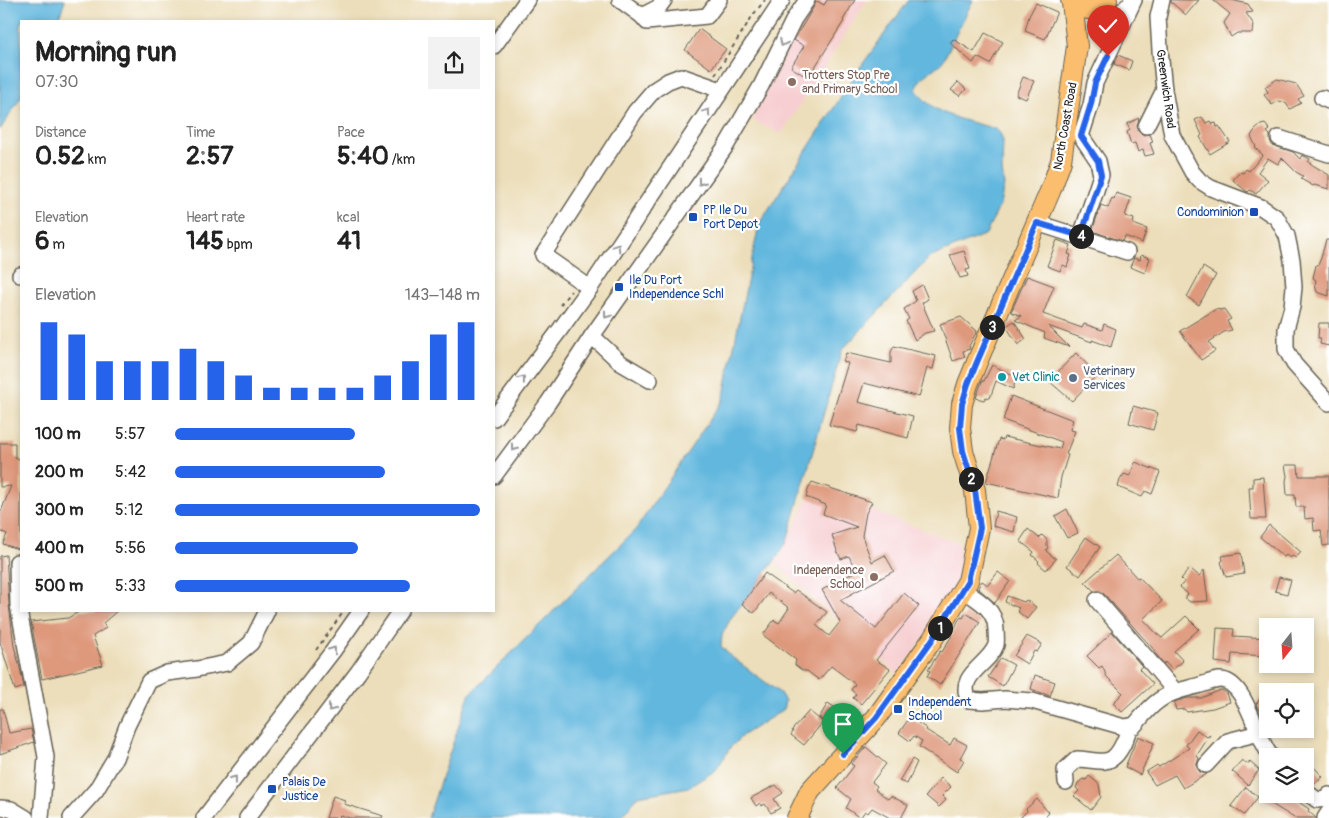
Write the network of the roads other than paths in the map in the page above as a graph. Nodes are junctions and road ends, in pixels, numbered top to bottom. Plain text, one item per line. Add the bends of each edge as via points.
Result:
1 (527, 0) edge
2 (620, 0) edge
3 (664, 0) edge
4 (719, 0) edge
5 (782, 0) edge
6 (806, 0) edge
7 (1133, 0) edge
8 (1162, 0) edge
9 (1072, 1) edge
10 (1100, 6) edge
11 (642, 16) junction
12 (495, 45) edge
13 (1077, 46) junction
14 (714, 88) junction
15 (1164, 90) junction
16 (1146, 126) dead end
17 (1279, 138) dead end
18 (1329, 154) edge
19 (1037, 223) junction
20 (1081, 236) junction
21 (1127, 252) dead end
22 (584, 284) junction
23 (592, 336) junction
24 (650, 380) dead end
25 (1329, 403) edge
26 (495, 417) edge
27 (495, 475) edge
28 (17, 562) dead end
29 (963, 590) junction
30 (1097, 600) dead end
31 (267, 612) edge
32 (360, 612) edge
33 (399, 612) edge
34 (1175, 691) junction
35 (1130, 726) junction
36 (1259, 733) joint
37 (1206, 765) dead end
38 (1066, 782) dead end
39 (269, 789) junction
40 (1329, 795) edge
41 (1314, 798) edge
42 (0, 808) edge
43 (1329, 812) edge
44 (26, 818) edge
45 (41, 818) edge
46 (71, 818) edge
47 (204, 818) edge
48 (247, 818) edge
49 (260, 818) edge
50 (797, 818) edge
51 (1325, 818) edge

1 - 12 street
2 - 11 street
3 - 11 street via 659,7
4 - 11 street via 708,16 647,22
5 - 14 street
6 -> 23 street via 726,146
7 - 10 street via 1115,15
7 - 20 street via 1095,83 1081,136 1098,161 1101,175
8 - 15 street, Greenwich Road via 1158,16
9 - 10 main road via 1079,7
9 - 13 main road
10 - 13 main road
13 - 19 main road, North Coast Road via 1061,161
22 -> 14 street
14 - 22 street via 681,76 654,90 635,112 544,255
15 - 16 street
15 - 25 street, Greenwich Road via 1172,135 1196,176 1211,188 1261,207 1277,218 1287,236 1294,287 1286,329 1286,349 1294,364
17 - 18 street
19 - 20 street
19 - 29 main road, North Coast Road via 962,404 960,428 963,451 975,490 980,528
20 - 21 street
26 -> 22 street via 559,332
23 - 24 street via 621,363
23 -> 27 street
28 - 45 street via 18,605 46,757
29 - 35 street via 982,602 996,619 996,644 969,677 966,691 969,700 1032,701
29 - 50 main road, North Coast Road via 876,718 810,791
30 - 34 street
31 - 46 street via 251,643 227,663 167,673 149,681 115,758 96,790
47 -> 32 street
33 -> 39 street
34 - 35 street via 1149,707 1134,726
34 - 36 street via 1221,680 1232,684 1240,693
35 - 38 street via 1112,760 1077,759 1065,770
36 - 37 street via 1228,741
39 - 48 street
39 - 49 street
40 - 41 street via 1317,800
42 - 44 street via 11,809
43 - 51 street

